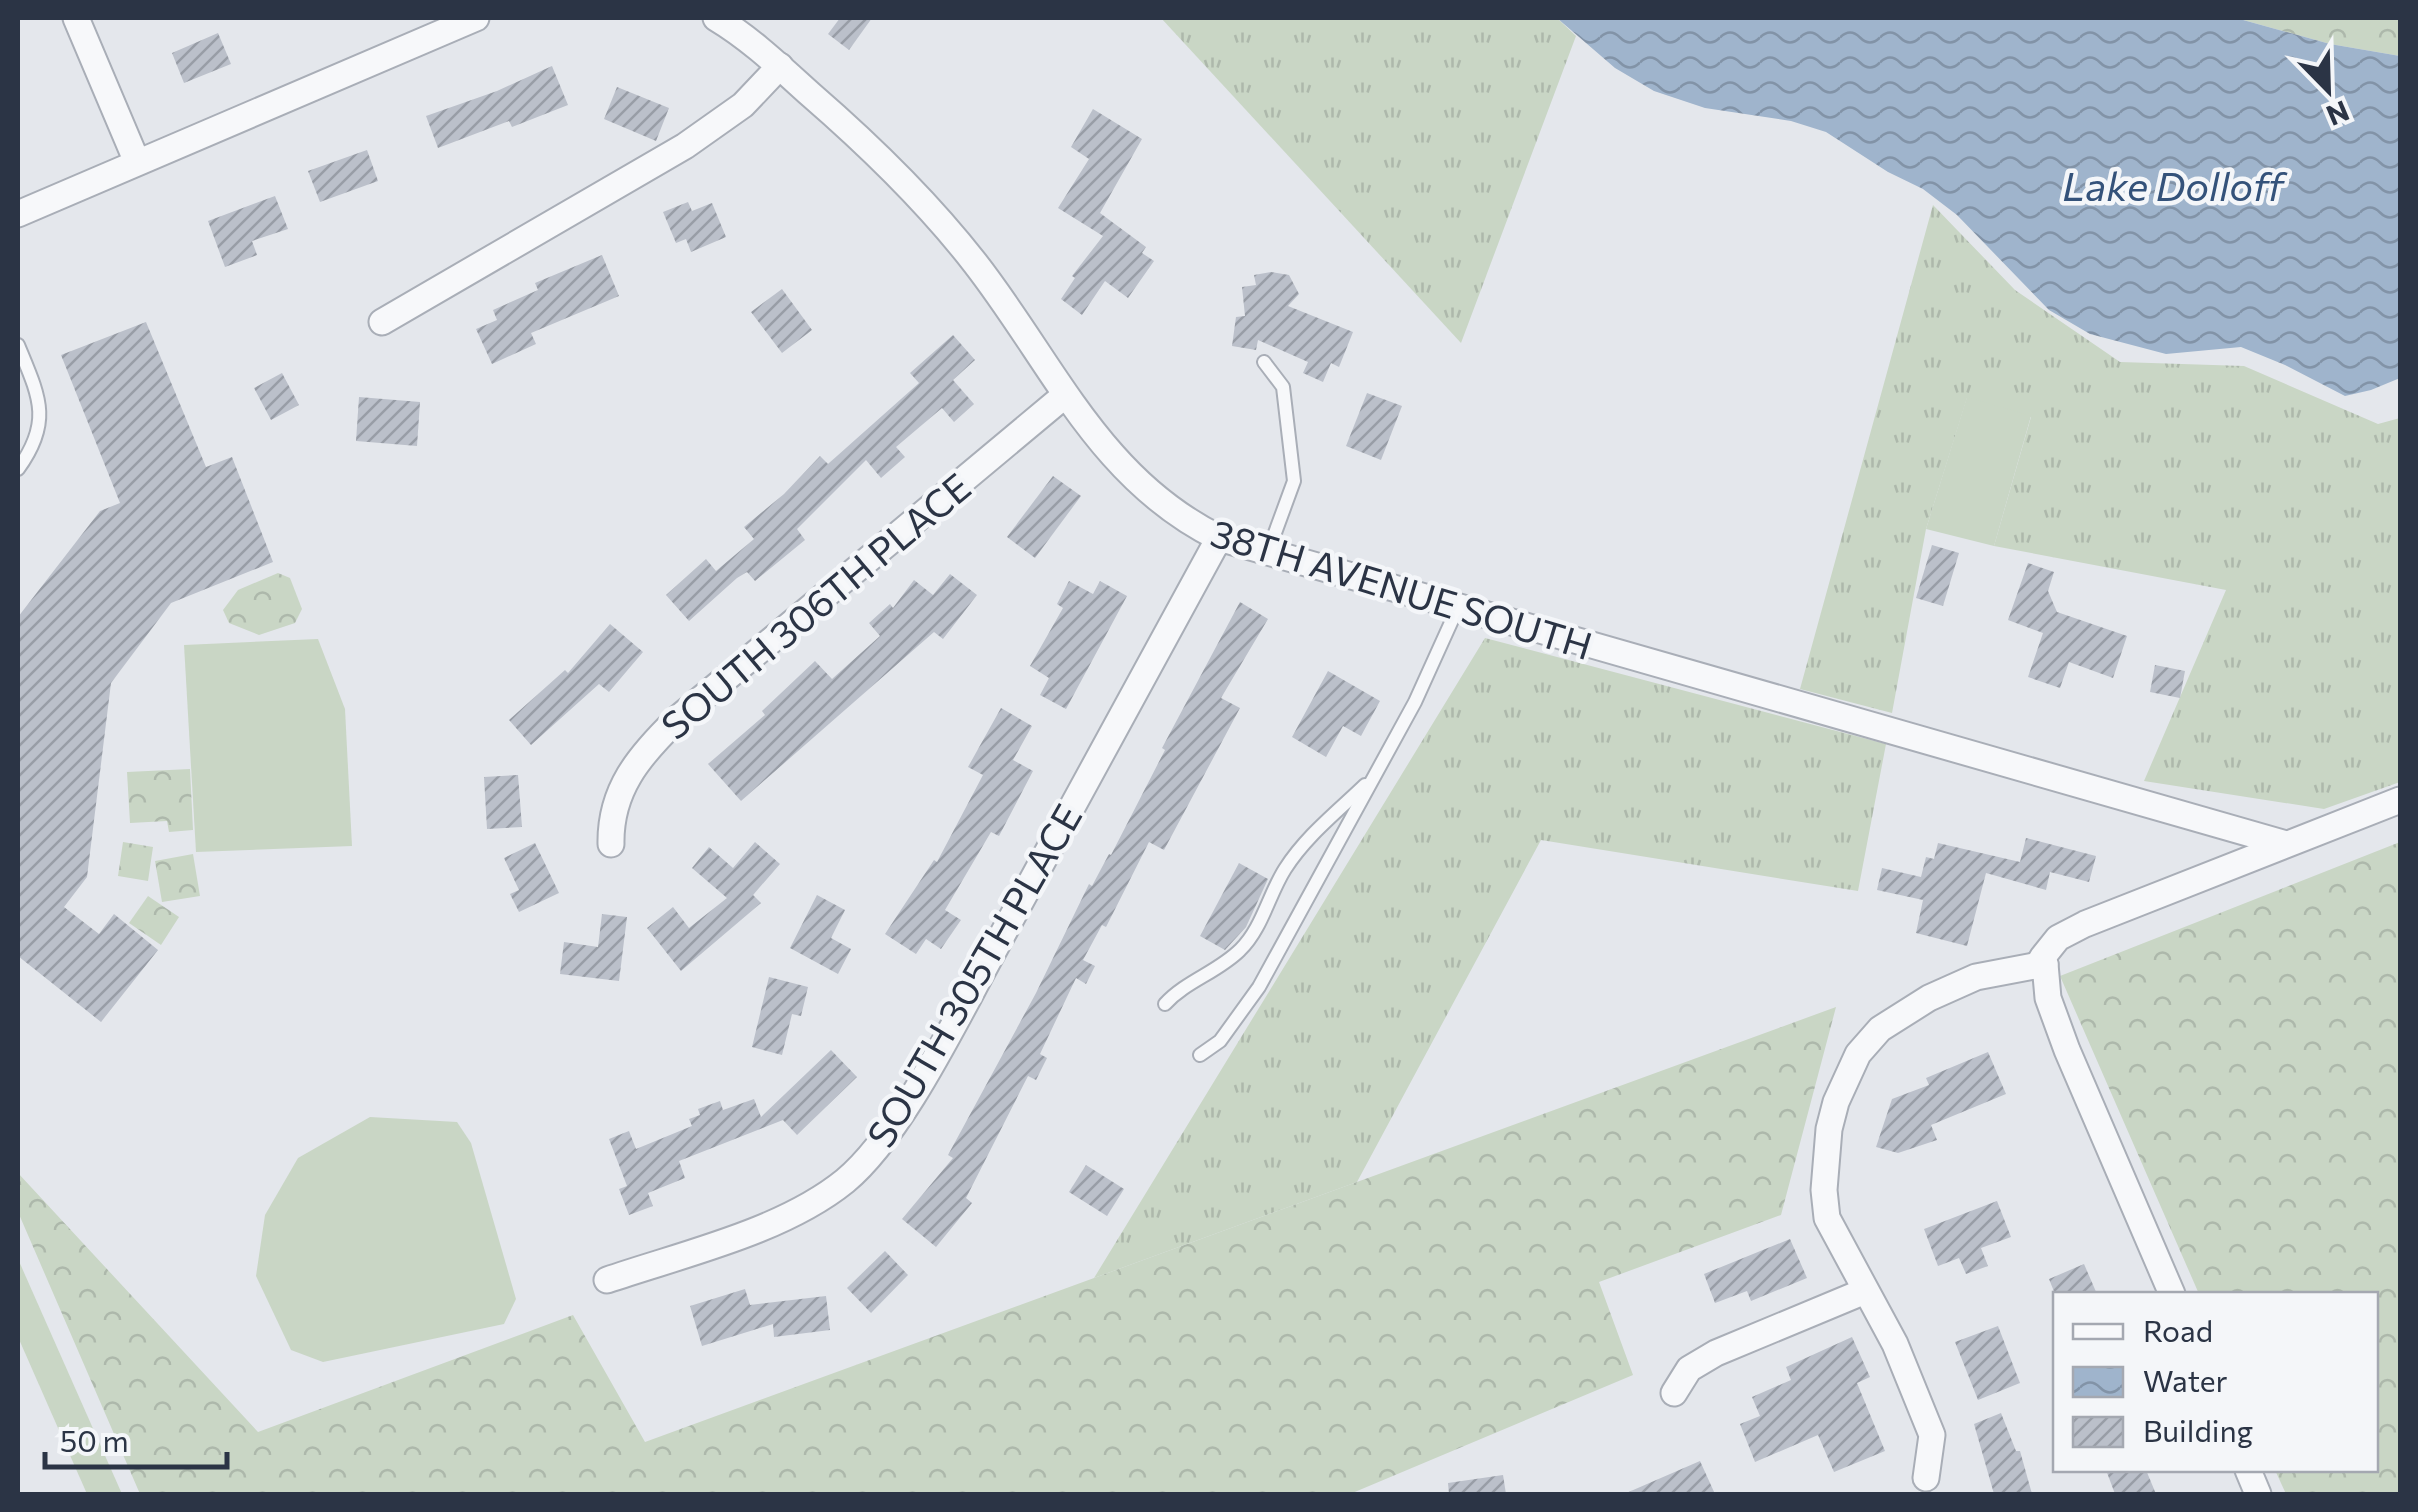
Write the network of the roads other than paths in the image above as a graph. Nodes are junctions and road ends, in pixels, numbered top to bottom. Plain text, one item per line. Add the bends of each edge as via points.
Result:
1 (76, 18) edge
2 (476, 18) edge
3 (716, 18) edge
4 (749, 26) edge
5 (780, 66) junction
6 (138, 162) junction
7 (18, 214) edge
8 (382, 322) dead end
9 (18, 346) edge
10 (1264, 362) dead end
11 (1064, 396) junction
12 (18, 469) edge
13 (1220, 538) junction
14 (1268, 552) junction
15 (1458, 606) junction
16 (1374, 777) junction
17 (2400, 800) edge
18 (611, 844) dead end
19 (2286, 844) junction
20 (2045, 964) junction
21 (1165, 1004) dead end
22 (1200, 1055) dead end
23 (607, 1280) dead end
24 (1865, 1290) junction
25 (2171, 1292) edge
26 (1674, 1393) dead end
27 (1926, 1478) dead end

1 - 6 street
2 - 6 street
3 - 4 street, 38TH AVENUE SOUTH
4 - 5 street, 38TH AVENUE SOUTH
5 - 8 street via 743,105 685,146
5 - 11 street, 38TH AVENUE SOUTH via 886,160 931,210 977,265
6 - 7 street
9 - 12 lane via 41,416
10 - 14 lane via 1283,387 1294,481
11 - 13 street, 38TH AVENUE SOUTH via 1150,494
11 - 18 street, SOUTH 306TH PLACE via 676,720 620,790
13 - 14 street, 38TH AVENUE SOUTH
13 - 23 street, SOUTH 305TH PLACE via 952,1026 880,1142 847,1180 807,1207
14 - 15 street, 38TH AVENUE SOUTH
15 - 16 lane
15 - 19 street, 38TH AVENUE SOUTH
16 - 21 lane via 1303,844 1243,948
16 - 22 lane via 1258,988 1220,1041
17 - 19 street
19 - 20 street via 2067,933 2047,950
20 - 24 street via 1992,972 1929,998 1880,1029 1858,1054 1828,1129 1824,1190 1827,1218
20 - 25 street via 2048,998 2066,1050
24 - 26 street via 1716,1353 1690,1369
24 - 27 street via 1932,1436

